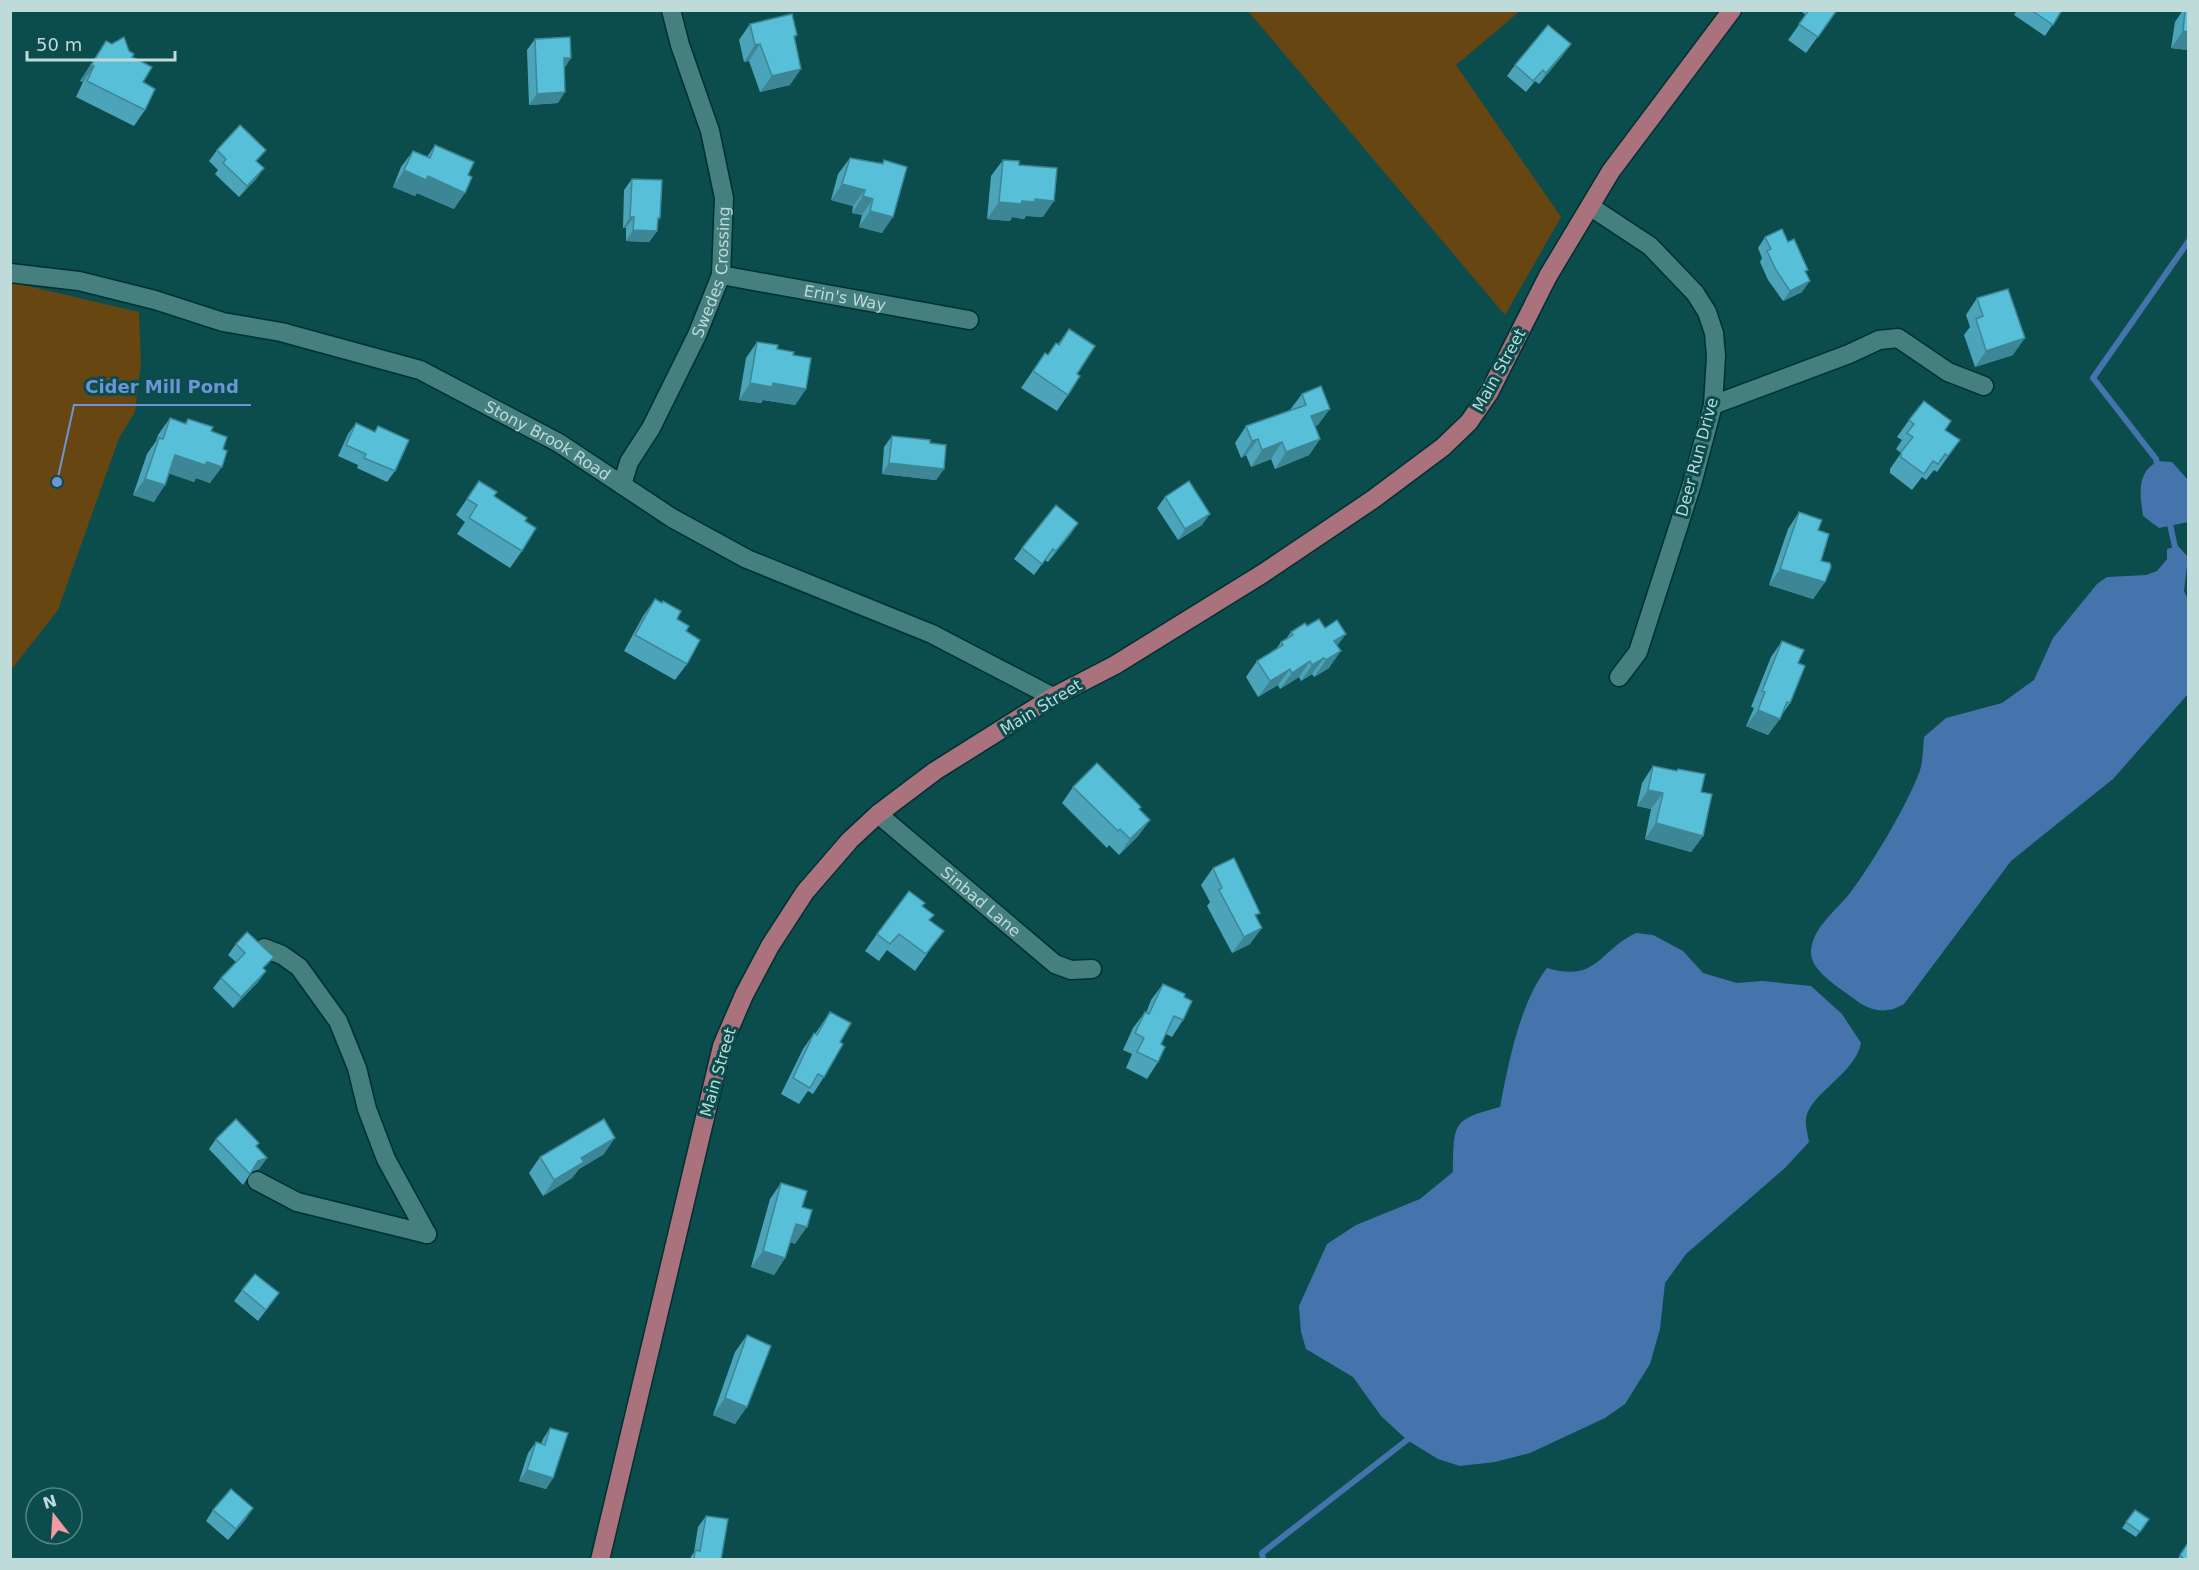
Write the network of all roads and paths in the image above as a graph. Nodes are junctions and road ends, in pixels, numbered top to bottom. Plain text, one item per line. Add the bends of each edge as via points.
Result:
1 (671, 10) edge
2 (1732, 10) edge
3 (1591, 207) junction
4 (10, 273) edge
5 (721, 275) junction
6 (969, 320) dead end
7 (1984, 386) dead end
8 (1713, 405) junction
9 (622, 485) junction
10 (1619, 677) dead end
11 (1053, 697) junction
12 (878, 814) junction
13 (264, 948) edge
14 (1092, 969) dead end
15 (257, 1181) dead end
16 (600, 1560) edge

1 - 5 street, Swedes Crossing via 710,131 724,198
2 - 3 main road, Main Street via 1611,171
3 - 8 street, Deer Run Drive via 1650,246 1695,293 1707,312 1716,356
3 - 11 main road, Main Street via 1548,276 1489,393 1469,422 1443,447 1262,574 1114,665
4 - 9 street, Stony Brook Road via 79,281 223,322 281,332 420,370 560,443
5 - 6 street, Erin's Way
5 - 9 street, Swedes Crossing via 697,335 651,428 629,462
7 - 8 street via 1948,372 1898,338 1879,340
8 - 10 street, Deer Run Drive via 1638,652
9 - 11 street, Stony Brook Road via 747,560 932,634
11 - 12 main road, Main Street via 935,771
12 - 14 street, Sinbad Lane via 1055,964 1071,970
12 - 16 main road, Main Street via 805,892 770,946 722,1046
13 - 15 street via 299,967 338,1021 386,1159 427,1234 297,1202

